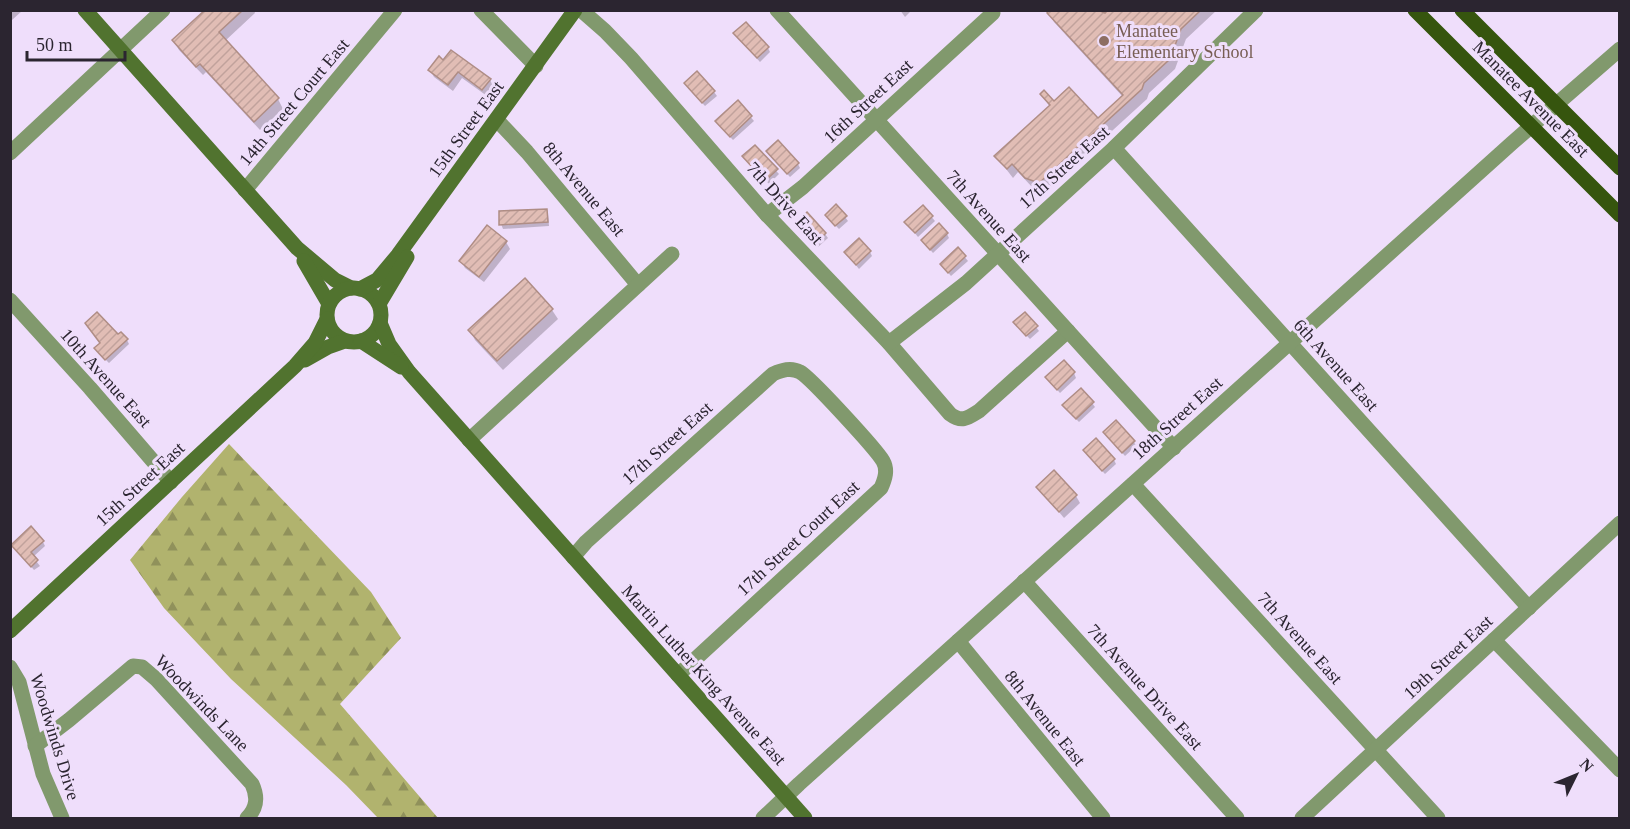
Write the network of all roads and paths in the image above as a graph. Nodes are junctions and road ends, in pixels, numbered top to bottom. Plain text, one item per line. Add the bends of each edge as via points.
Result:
1 (85, 10) edge
2 (163, 10) edge
3 (395, 10) edge
4 (481, 10) edge
5 (575, 10) edge
6 (581, 10) edge
7 (777, 10) edge
8 (1256, 10) edge
9 (1415, 10) edge
10 (1462, 10) edge
11 (991, 12) edge
12 (1620, 49) edge
13 (120, 50) junction
14 (536, 66) junction
15 (1557, 105) junction
16 (497, 120) junction
17 (875, 120) junction
18 (1531, 126) junction
19 (1114, 148) junction
20 (10, 153) edge
21 (1620, 168) edge
22 (245, 190) junction
23 (435, 204) junction
24 (767, 215) junction
25 (1620, 215) edge
26 (297, 248) junction
27 (997, 253) junction
28 (672, 254) dead end
29 (638, 285) junction
30 (355, 288) junction
31 (10, 300) edge
32 (379, 304) junction
33 (328, 311) junction
34 (380, 323) junction
35 (1068, 331) junction
36 (353, 341) junction
37 (890, 343) junction
38 (1290, 343) junction
39 (295, 366) junction
40 (409, 372) junction
41 (845, 418) joint
42 (469, 440) junction
43 (1174, 448) junction
44 (171, 482) junction
45 (1133, 484) junction
46 (1620, 523) edge
47 (573, 557) junction
48 (1024, 581) junction
49 (1529, 608) junction
50 (10, 631) edge
51 (1494, 640) junction
52 (958, 641) junction
53 (10, 667) edge
54 (678, 675) junction
55 (35, 746) junction
56 (1376, 750) junction
57 (1620, 770) edge
58 (786, 797) junction
59 (62, 819) edge
60 (247, 819) edge
61 (763, 819) edge
62 (806, 819) edge
63 (1102, 819) edge
64 (1237, 819) edge
65 (1302, 819) edge
66 (1438, 819) edge

1 - 13 street
2 - 13 street
3 - 22 street, 14th Street Court East
4 - 14 street
5 - 14 street, 15th Street East
6 - 24 street, 7th Drive East via 631,58
7 - 17 street, 7th Avenue East
8 - 19 street, 17th Street East
9 - 18 main road, Manatee Avenue East
10 - 15 main road, Manatee Avenue East
11 - 17 street, 16th Street East
12 - 15 street, 18th Street East
13 - 20 street
13 - 22 street
14 - 16 street, 15th Street East
15 - 18 street, 18th Street East
15 - 21 main road, Manatee Avenue East
16 - 23 street, 15th Street East
16 - 29 street, 8th Avenue East
17 - 24 street, 16th Street East via 803,188
17 - 27 street, 7th Avenue East
18 - 25 main road, Manatee Avenue East
18 - 38 street, 18th Street East
19 - 27 street, 17th Street East
19 - 38 street, 6th Avenue East
22 - 26 street
23 - 30 street via 378,280
23 - 32 street, 15th Street East via 437,214
24 - 37 street, 7th Drive East
26 - 30 street via 335,280
26 - 33 street
27 - 35 street, 7th Avenue East
27 - 37 street, 17th Street East via 966,283
28 - 29 street
29 - 42 street
30 - 32 street via 371,294
30 - 33 street via 338,293
31 - 44 street, 10th Avenue East
32 - 34 street
33 - 36 street via 333,332
33 - 39 street, 15th Street East via 315,343
34 - 36 street via 374,333
34 - 40 street
35 - 37 street, 7th Drive East via 979,411 961,420 950,414
35 - 43 street, 7th Avenue East
36 - 39 street, 15th Street East via 328,347
36 - 40 street
38 - 43 street, 18th Street East
38 - 49 street, 6th Avenue East
39 - 44 street, 15th Street East
40 - 42 street, Martin Luther King Avenue East
41 - 47 street, 17th Street East via 802,373 787,369 773,374
41 - 54 street, 17th Street Court East via 882,460 886,472 881,488
42 - 47 street, Martin Luther King Avenue East
43 - 45 street, 18th Street East
44 - 50 street, 15th Street East
45 - 48 street, 18th Street East
45 - 56 street, 7th Avenue East
46 - 49 street, 19th Street East
47 - 54 street, Martin Luther King Avenue East
48 - 52 street, 18th Street East
48 - 64 street, 7th Avenue Drive East
49 - 51 street, 19th Street East
51 - 56 street, 19th Street East
51 - 57 street
52 - 58 street, 18th Street East
52 - 63 street, 8th Avenue East
53 - 55 street, Woodwinds Drive via 19,682
54 - 58 street, Martin Luther King Avenue East
55 - 59 street, Woodwinds Drive
55 - 60 street, Woodwinds Lane via 134,666 142,667 252,784 256,806
56 - 65 street, 19th Street East
56 - 66 street, 7th Avenue East
58 - 61 street, 18th Street East
58 - 62 street, Martin Luther King Avenue East

